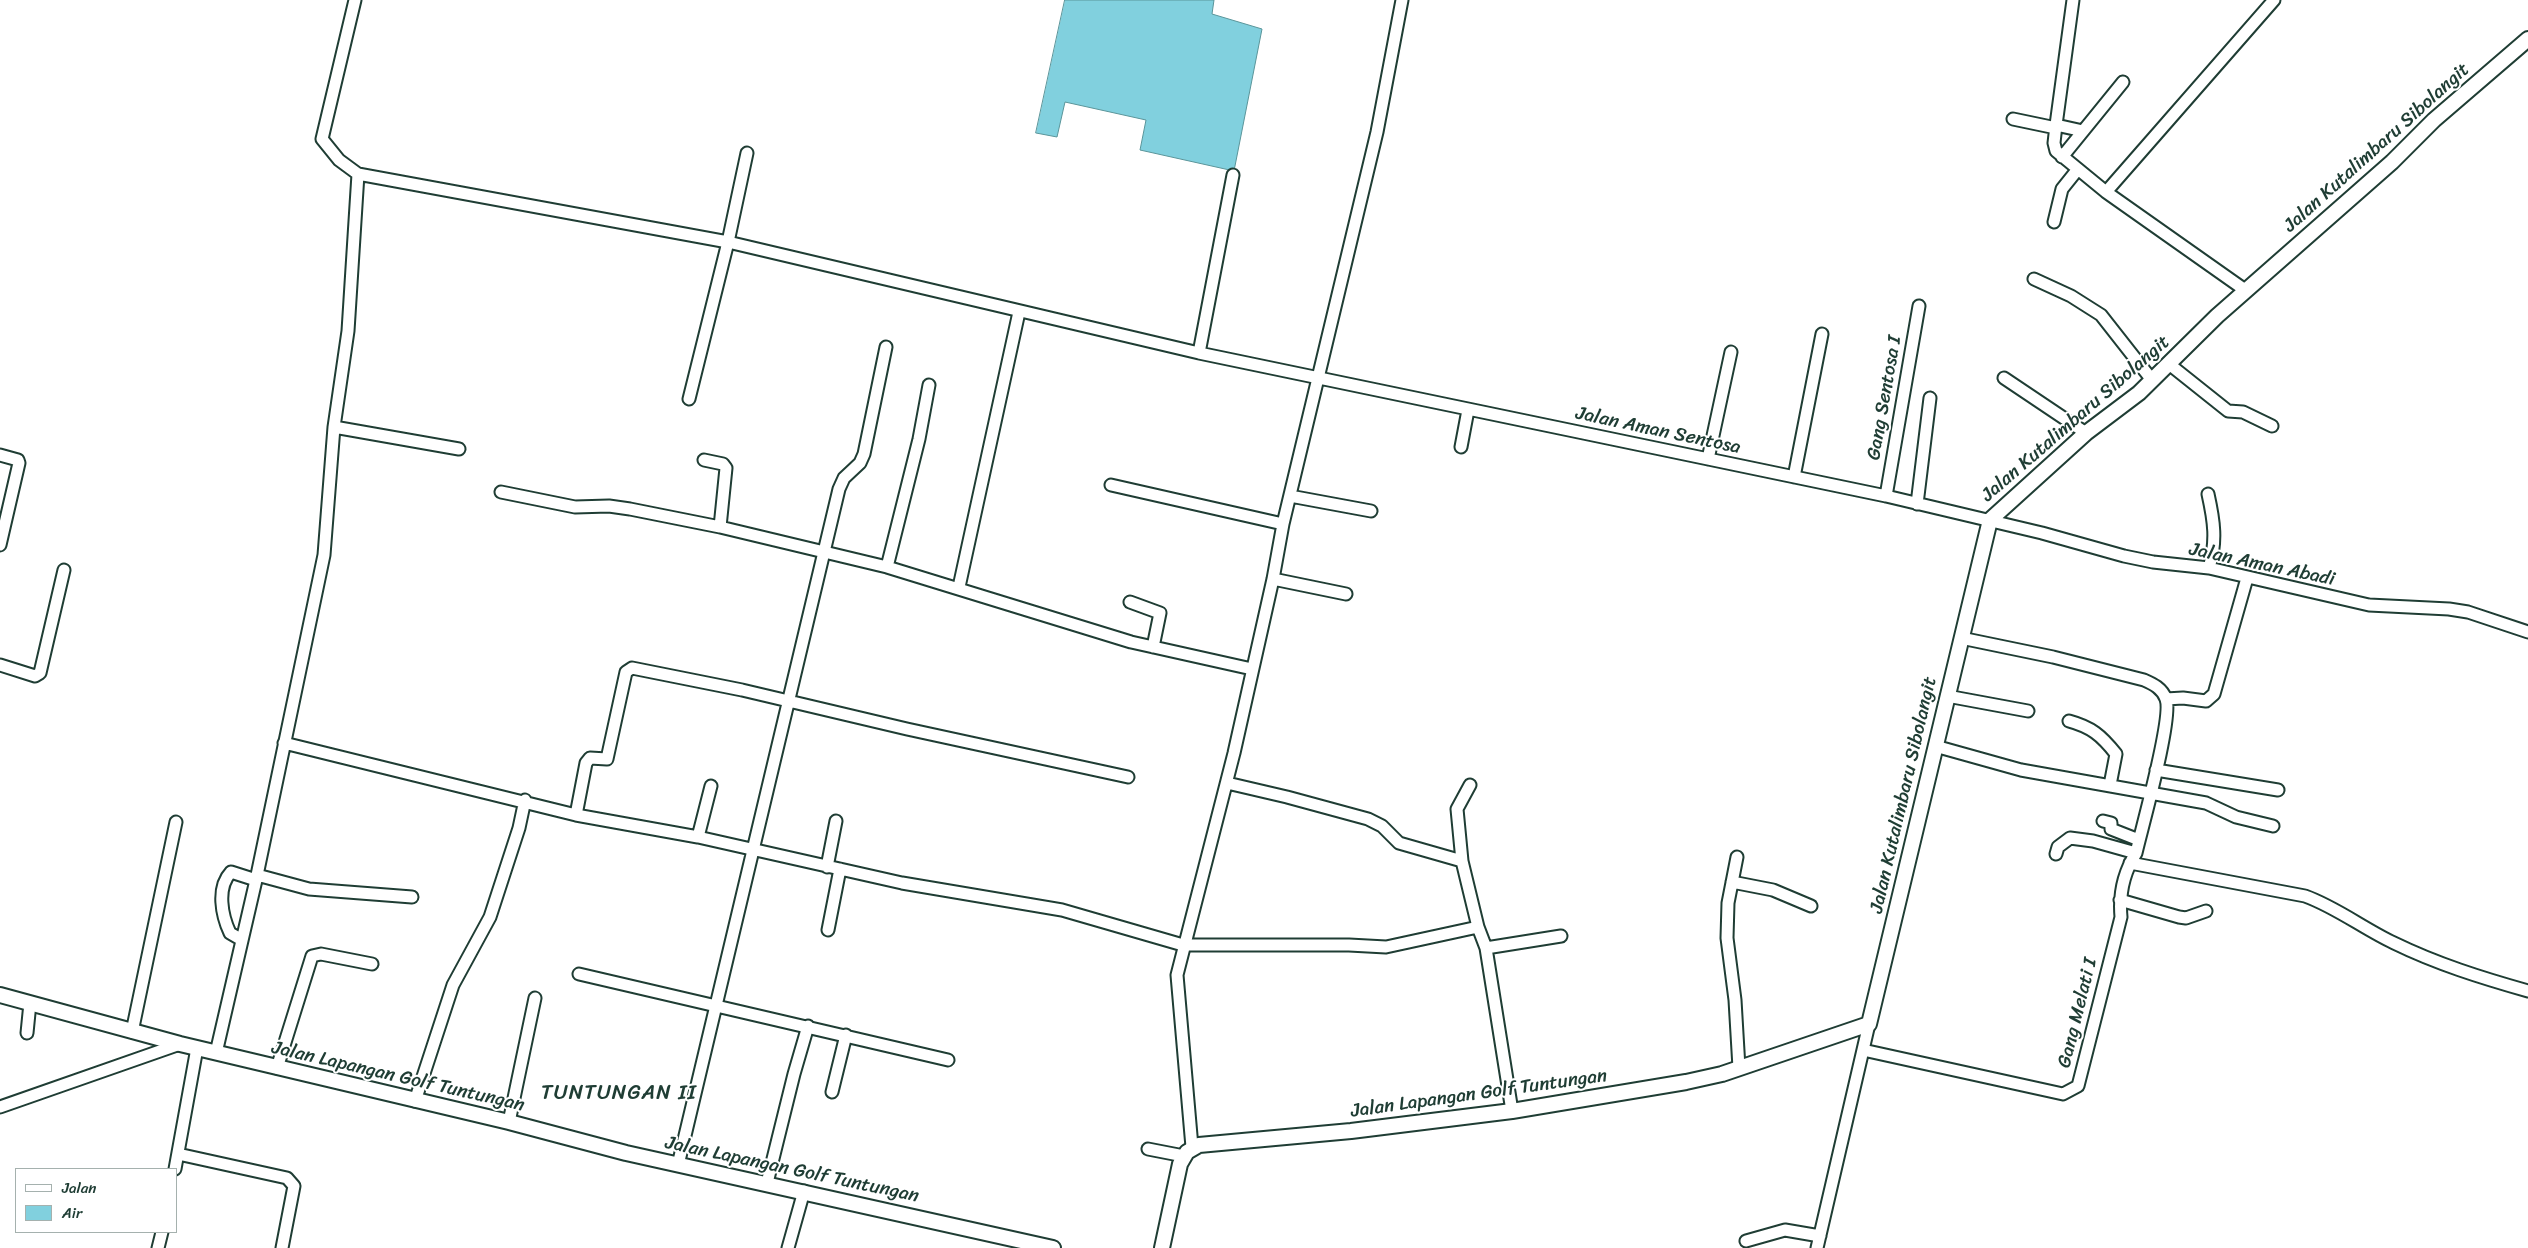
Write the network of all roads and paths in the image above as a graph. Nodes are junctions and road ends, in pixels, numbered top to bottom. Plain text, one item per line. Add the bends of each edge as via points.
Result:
1 (355, 0) edge
2 (1402, 0) edge
3 (2073, 0) edge
4 (2274, 0) edge
5 (2528, 39) edge
6 (2122, 82) dead end
7 (2014, 119) dead end
8 (2056, 126) junction
9 (2083, 131) junction
10 (747, 153) dead end
11 (2062, 157) junction
12 (2078, 169) junction
13 (358, 174) junction
14 (1233, 175) dead end
15 (2106, 192) junction
16 (2054, 222) dead end
17 (728, 242) junction
18 (2034, 278) dead end
19 (2245, 290) junction
20 (1918, 306) dead end
21 (1019, 312) junction
22 (1822, 334) dead end
23 (886, 347) dead end
24 (1731, 352) dead end
25 (1199, 353) junction
26 (2169, 364) junction
27 (1318, 378) junction
28 (2004, 378) dead end
29 (2152, 380) junction
30 (929, 385) dead end
31 (1930, 398) dead end
32 (689, 399) dead end
33 (1468, 410) junction
34 (2272, 426) dead end
35 (334, 428) junction
36 (2086, 433) junction
37 (1461, 447) dead end
38 (459, 449) dead end
39 (0, 455) edge
40 (1708, 459) junction
41 (704, 460) dead end
42 (1794, 477) junction
43 (1111, 485) dead end
44 (501, 492) dead end
45 (2208, 494) dead end
46 (1290, 496) junction
47 (1886, 496) junction
48 (1917, 504) junction
49 (1371, 511) dead end
50 (1990, 520) junction
51 (1283, 524) junction
52 (720, 527) junction
53 (0, 546) edge
54 (822, 552) junction
55 (887, 567) junction
56 (2209, 568) junction
57 (64, 570) dead end
58 (2247, 578) junction
59 (1273, 580) junction
60 (959, 587) junction
61 (1346, 594) dead end
62 (1130, 602) dead end
63 (2528, 632) edge
64 (1961, 638) junction
65 (1153, 647) junction
66 (0, 665) edge
67 (1252, 669) junction
68 (1947, 696) junction
69 (2166, 699) junction
70 (789, 702) junction
71 (2028, 711) dead end
72 (2068, 721) dead end
73 (284, 743) junction
74 (1935, 746) junction
75 (2156, 770) junction
76 (1128, 777) dead end
77 (1227, 783) junction
78 (1470, 785) dead end
79 (2110, 785) junction
80 (711, 786) dead end
81 (2278, 790) dead end
82 (2150, 792) junction
83 (525, 800) junction
84 (576, 814) junction
85 (836, 820) dead end
86 (2103, 821) dead end
87 (176, 822) dead end
88 (2273, 826) dead end
89 (698, 837) junction
90 (2139, 840) junction
91 (754, 850) junction
92 (2056, 854) dead end
93 (1737, 856) dead end
94 (2133, 858) junction
95 (1462, 861) junction
96 (827, 867) junction
97 (840, 870) junction
98 (257, 878) junction
99 (1732, 882) junction
100 (412, 897) dead end
101 (2120, 900) junction
102 (1811, 906) dead end
103 (2206, 911) dead end
104 (1478, 927) junction
105 (828, 930) dead end
106 (1561, 936) dead end
107 (242, 940) junction
108 (1183, 945) junction
109 (1486, 948) junction
110 (372, 964) dead end
111 (579, 974) dead end
112 (2528, 991) edge
113 (0, 995) edge
114 (535, 998) dead end
115 (30, 1003) junction
116 (715, 1004) junction
117 (1869, 1024) junction
118 (808, 1026) junction
119 (132, 1032) junction
120 (27, 1033) dead end
121 (846, 1035) junction
122 (180, 1044) junction
123 (197, 1048) junction
124 (1863, 1050) junction
125 (216, 1054) junction
126 (948, 1060) dead end
127 (277, 1068) junction
128 (1739, 1068) junction
129 (832, 1092) dead end
130 (415, 1101) junction
131 (0, 1107) edge
132 (1512, 1111) junction
133 (508, 1122) junction
134 (1148, 1149) dead end
135 (1188, 1151) junction
136 (178, 1154) junction
137 (678, 1165) junction
138 (175, 1168) edge
139 (767, 1183) junction
140 (804, 1191) junction
141 (162, 1233) edge
142 (1820, 1236) junction
143 (1746, 1241) dead end
144 (158, 1248) edge
145 (282, 1248) edge
146 (788, 1248) edge
147 (1053, 1248) edge
148 (1162, 1248) edge
149 (1817, 1248) edge

1 - 13 street via 322,138 339,160
2 - 27 street via 1377,132
3 - 8 street
4 - 15 street
5 - 19 street, Jalan Kutalimbaru Sibolangit
6 - 9 street
7 - 8 street
8 - 9 street
8 - 11 street via 2054,143
9 - 11 street
10 - 17 street
11 - 12 street
12 - 15 street
12 - 16 street via 2062,189
13 - 17 street, Jalan Aman Sentosa
13 - 35 street via 348,331
14 - 25 street
15 - 19 street
17 - 21 street, Jalan Aman Sentosa
17 - 32 street
18 - 29 street via 2101,315
19 - 26 street, Jalan Kutalimbaru Sibolangit
20 - 47 street, Gang Sentosa I
21 - 25 street, Jalan Aman Sentosa
21 - 60 street
22 - 42 street
23 - 54 street via 864,454 842,482
24 - 40 street
25 - 27 street, Jalan Aman Sentosa
26 - 29 street, Jalan Kutalimbaru Sibolangit
26 - 34 street via 2228,411 2243,412
27 - 33 street, Jalan Aman Sentosa
27 - 46 street
28 - 36 street
29 - 36 street, Jalan Kutalimbaru Sibolangit
30 - 55 street
31 - 48 street
33 - 37 street
33 - 40 street, Jalan Aman Sentosa
35 - 38 street
35 - 73 street via 324,555
36 - 50 street, Jalan Kutalimbaru Sibolangit
39 - 53 street via 19,463
40 - 42 street, Jalan Aman Sentosa
41 - 52 street via 726,468
42 - 47 street, Jalan Aman Sentosa
43 - 51 street
44 - 52 street via 576,506 624,508
45 - 56 street via 2216,529
46 - 49 street
46 - 51 street
47 - 48 street, Jalan Aman Sentosa
48 - 50 street, Jalan Aman Sentosa
50 - 56 street, Jalan Aman Abadi via 2131,557
50 - 64 street, Jalan Kutalimbaru Sibolangit
51 - 59 street
52 - 54 street
54 - 55 street
54 - 70 street
55 - 60 street
56 - 58 street, Jalan Aman Abadi
57 - 66 street via 40,673 35,676
58 - 63 street, Jalan Aman Abadi via 2369,605 2468,612
58 - 69 street via 2214,694 2206,701
59 - 61 street
59 - 67 street
60 - 65 street
62 - 65 street via 1160,613
64 - 68 street, Jalan Kutalimbaru Sibolangit
64 - 69 street via 2144,680 2155,684
65 - 67 street
67 - 77 street
68 - 71 street
68 - 74 street, Jalan Kutalimbaru Sibolangit
69 - 75 street, Gang Melati I via 2166,719
70 - 76 street
70 - 84 street via 628,669 607,759 588,760
70 - 91 street
72 - 79 street via 2096,731 2116,754
73 - 83 street
73 - 98 street
74 - 79 street via 2021,770
74 - 117 street, Jalan Kutalimbaru Sibolangit
75 - 81 street
75 - 82 street, Gang Melati I
77 - 95 street via 1368,819 1382,826 1399,843
77 - 108 street via 1196,907
78 - 95 street via 1457,809
79 - 82 street
80 - 89 street
82 - 88 street via 2206,803 2236,817
82 - 90 street, Gang Melati I
83 - 84 street
83 - 130 street via 490,917 453,985
84 - 89 street
85 - 96 street
86 - 90 street via 2111,823 2111,829
87 - 119 street
89 - 91 street
90 - 94 street, Gang Melati I
91 - 96 street
91 - 116 street
92 - 94 street via 2058,847 2070,838 2093,841
93 - 99 street
94 - 101 street, Gang Melati I
94 - 112 street via 2305,896 2427,958
95 - 104 street
96 - 97 street
97 - 105 street
97 - 108 street via 1062,910
98 - 100 street via 309,889
98 - 107 street
98 - 107 street via 231,872 227,878 222,909 230,933
99 - 102 street via 1773,890
99 - 128 street via 1727,938
101 - 103 street via 2186,918
101 - 124 street, Gang Melati I via 2121,918 2078,1086 2072,1091 2063,1094
104 - 108 street via 1386,946
104 - 109 street
106 - 109 street
107 - 125 street
108 - 135 street via 1176,980
109 - 132 street
110 - 127 street via 321,954 312,956
111 - 116 street
113 - 115 street, Jalan Lapangan Golf Tuntungan
114 - 133 street
115 - 119 street, Jalan Lapangan Golf Tuntungan
115 - 120 street
116 - 118 street
116 - 137 street
117 - 124 street
117 - 128 street, Jalan Lapangan Golf Tuntungan
118 - 121 street
118 - 139 street
119 - 122 street, Jalan Lapangan Golf Tuntungan
121 - 126 street
121 - 129 street
122 - 123 street, Jalan Lapangan Golf Tuntungan
122 - 131 street
123 - 125 street, Jalan Lapangan Golf Tuntungan
123 - 136 street
124 - 142 street
125 - 127 street, Jalan Lapangan Golf Tuntungan
127 - 130 street, Jalan Lapangan Golf Tuntungan
128 - 132 street, Jalan Lapangan Golf Tuntungan via 1686,1082
130 - 133 street, Jalan Lapangan Golf Tuntungan
132 - 135 street, Jalan Lapangan Golf Tuntungan via 1351,1131 1207,1143
133 - 137 street, Jalan Lapangan Golf Tuntungan
134 - 135 street
135 - 148 street via 1178,1172
136 - 138 street
136 - 145 street via 292,1181 294,1186
137 - 139 street, Jalan Lapangan Golf Tuntungan
139 - 140 street, Jalan Lapangan Golf Tuntungan
140 - 146 street
140 - 147 street, Jalan Lapangan Golf Tuntungan
141 - 144 street
142 - 143 street via 1785,1230
142 - 149 street

